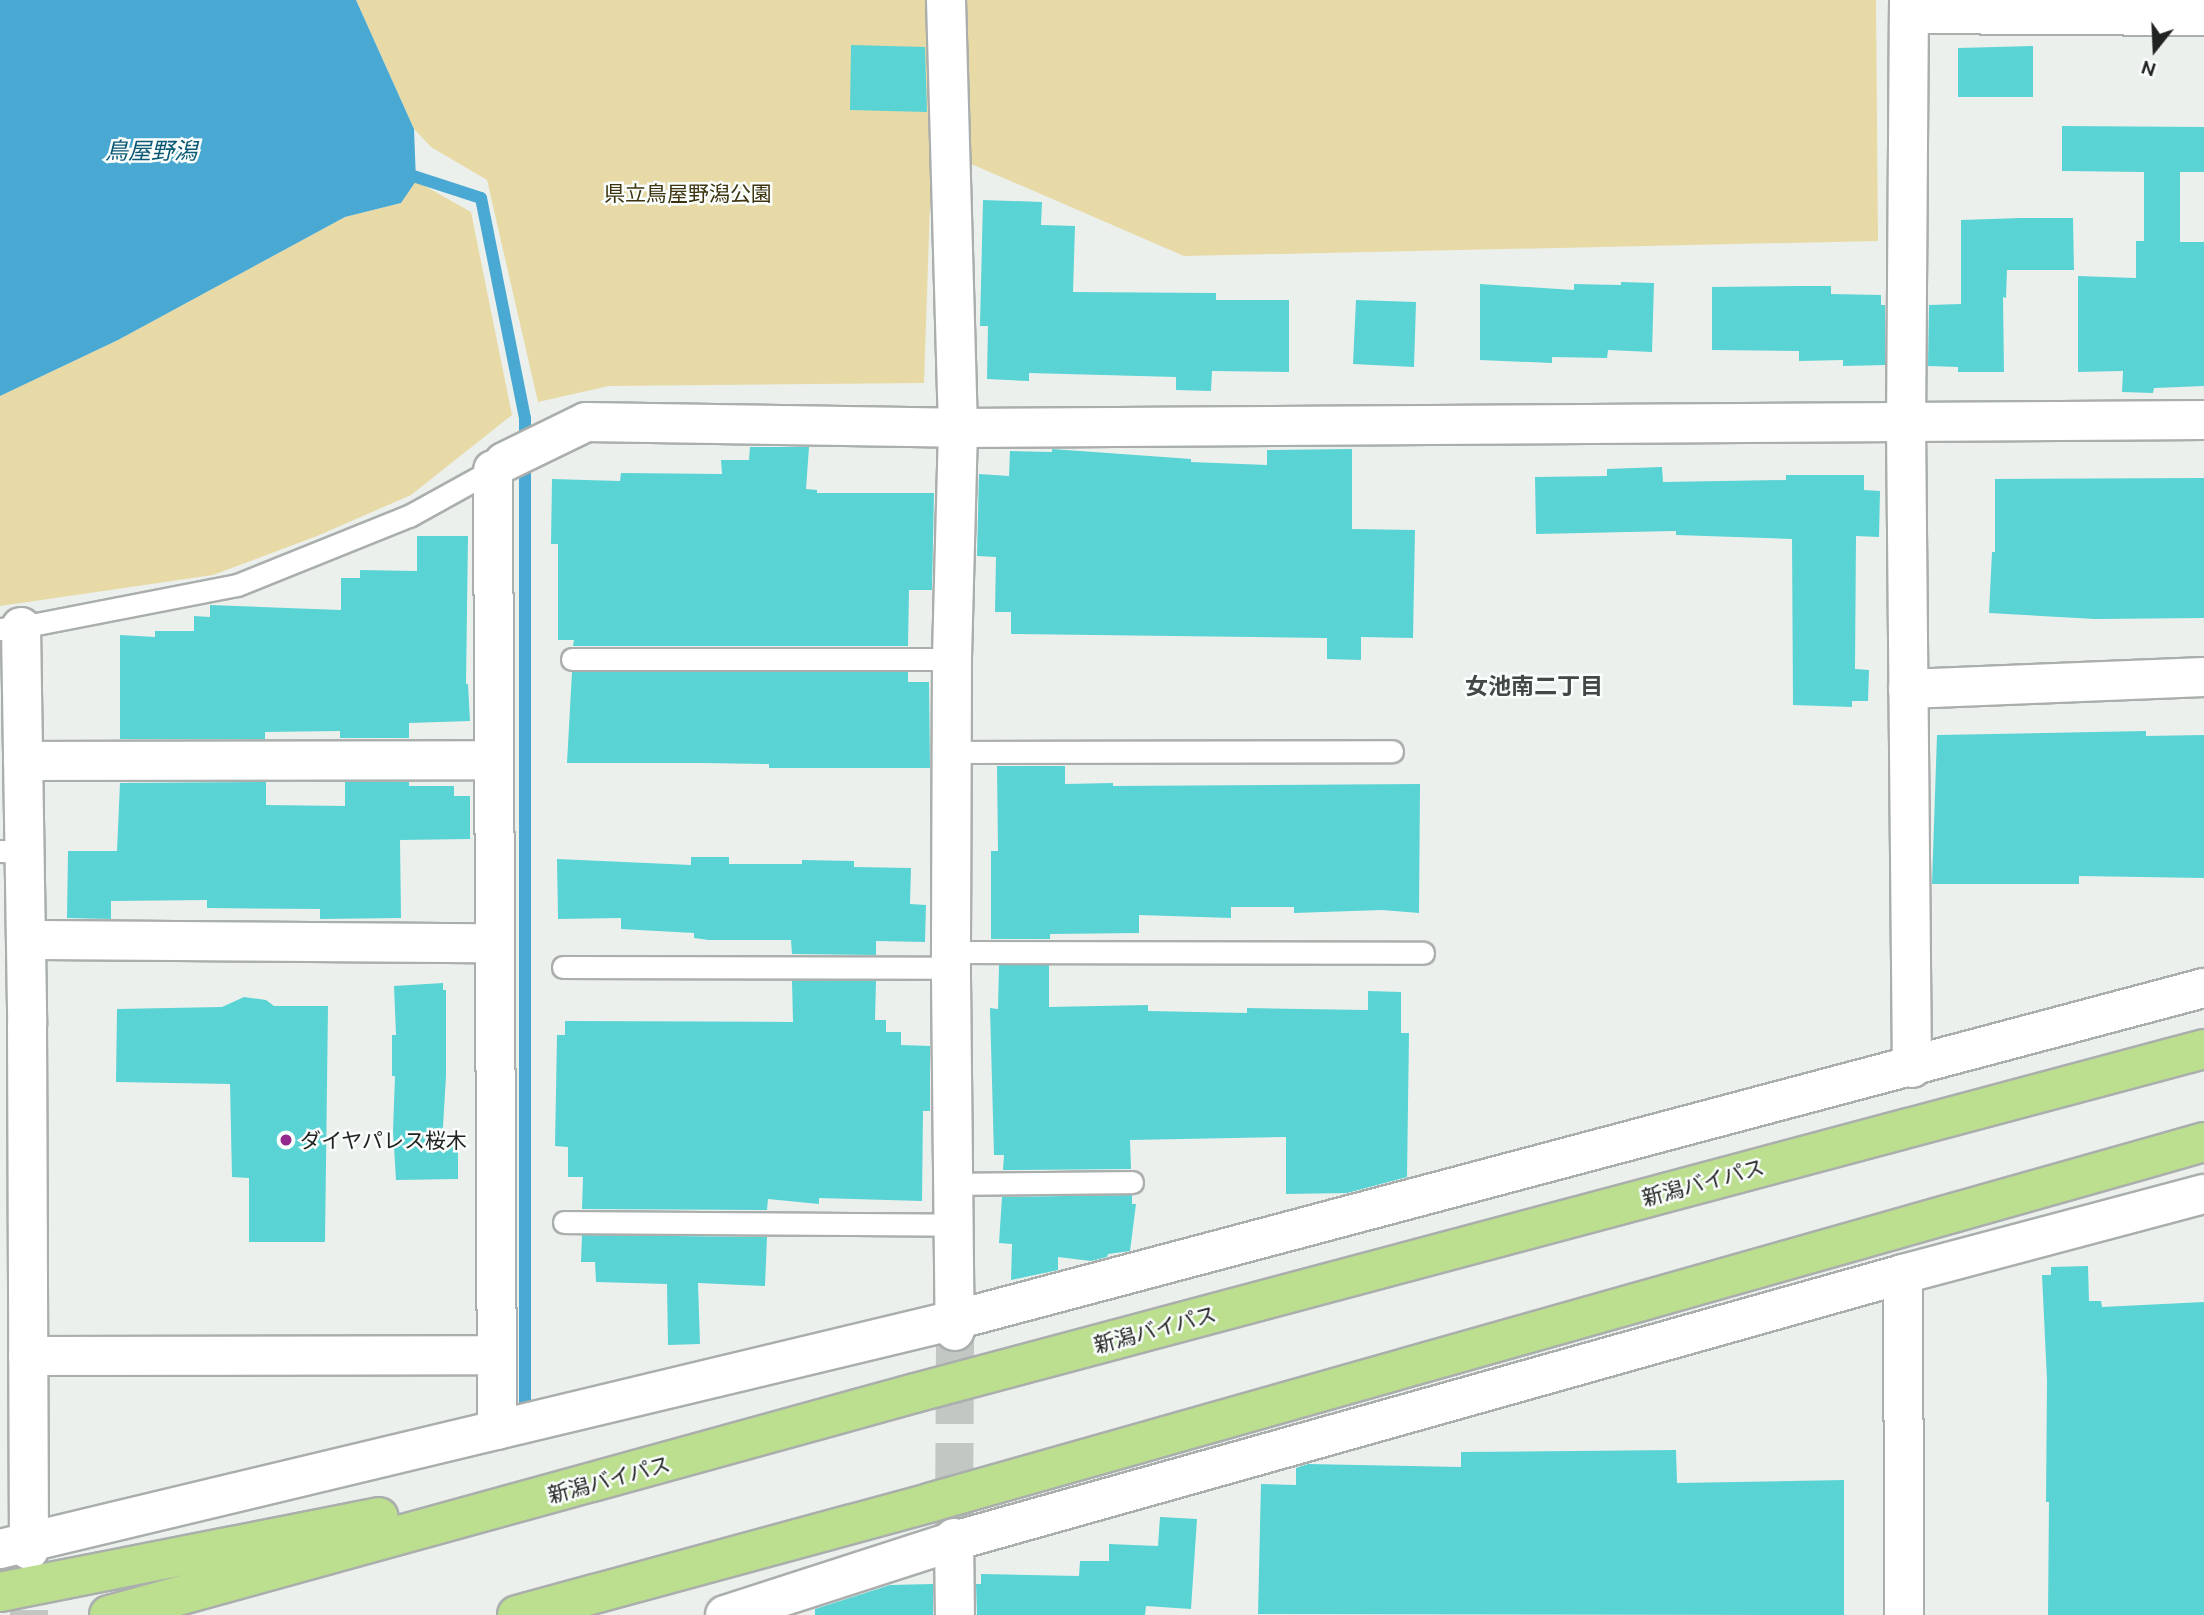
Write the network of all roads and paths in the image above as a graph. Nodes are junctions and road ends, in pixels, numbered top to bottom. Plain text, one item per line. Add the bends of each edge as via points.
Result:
1 (946, 0) edge
2 (1909, 7) edge
3 (2204, 16) edge
4 (2204, 420) edge
5 (1906, 423) junction
6 (958, 428) junction
7 (499, 466) junction
8 (11, 628) edge
9 (572, 659) dead end
10 (952, 659) junction
11 (2204, 677) edge
12 (1908, 689) junction
13 (1392, 751) dead end
14 (953, 752) junction
15 (493, 760) junction
16 (23, 761) junction
17 (12, 852) edge
18 (26, 940) junction
19 (494, 943) junction
20 (1423, 953) dead end
21 (951, 960) junction
22 (563, 967) dead end
23 (2204, 988) edge
24 (2204, 1049) edge
25 (1912, 1068) junction
26 (14, 1072) edge
27 (2204, 1142) edge
28 (1132, 1182) dead end
29 (954, 1184) junction
30 (2204, 1194) edge
31 (564, 1222) dead end
32 (954, 1225) junction
33 (1903, 1274) junction
34 (955, 1326) junction
35 (497, 1355) junction
36 (28, 1356) junction
37 (497, 1430) junction
38 (688, 1457) junction
39 (954, 1539) junction
40 (19, 1547) edge
41 (0, 1592) edge
42 (109, 1615) edge
43 (517, 1615) edge
44 (725, 1615) edge
45 (955, 1615) edge
46 (1904, 1615) edge

1 - 6 street
2 - 3 street
2 - 5 street
4 - 5 street
5 - 6 street
5 - 12 street
6 - 7 street via 586,422
6 - 10 street
7 - 8 lane via 409,516 237,585
7 - 15 street
8 - 16 street
9 - 10 lane
10 - 14 street
11 - 12 street
12 - 25 street
13 - 14 lane
14 - 21 street
15 - 16 street
15 - 19 street
16 - 17 street
17 - 18 street
18 - 19 street
18 - 26 street
19 - 35 street
20 - 21 lane
21 - 22 lane
21 - 29 street
23 - 25 street
24 - 38 highway, 新潟バイパス
25 - 34 street
26 - 36 street
27 - 43 highway
28 - 29 lane
29 - 32 street
30 - 33 street
31 - 32 lane
32 - 34 street
33 - 39 street
33 - 46 street
34 - 37 street
35 - 36 street
35 - 37 street
36 - 40 street
37 - 40 street
38 - 41 highway
38 - 42 highway, 新潟バイパス
39 - 44 street
39 - 45 street

